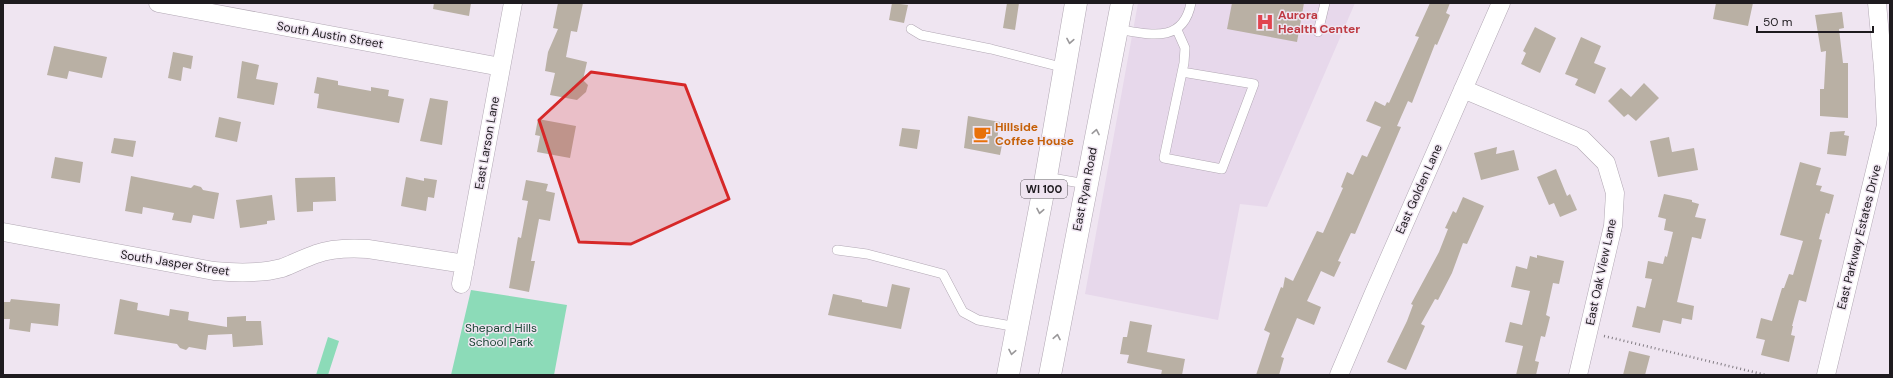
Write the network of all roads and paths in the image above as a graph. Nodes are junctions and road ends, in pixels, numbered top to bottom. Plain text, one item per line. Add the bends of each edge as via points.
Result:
1 (158, 3) edge
2 (513, 3) edge
3 (1076, 3) edge
4 (1122, 3) edge
5 (1191, 3) edge
6 (1326, 3) edge
7 (1501, 3) edge
8 (1877, 3) edge
9 (1117, 29) junction
10 (912, 30) dead end
11 (1177, 30) junction
12 (1318, 32) dead end
13 (501, 66) junction
14 (1065, 68) junction
15 (1182, 72) junction
16 (1463, 89) junction
17 (1046, 177) junction
18 (1086, 184) junction
19 (3, 232) edge
20 (837, 250) dead end
21 (465, 264) junction
22 (461, 284) dead end
23 (1017, 327) junction
24 (1588, 332) junction
25 (1008, 375) edge
26 (1050, 375) edge
27 (1339, 375) edge
28 (1578, 375) edge
29 (1766, 375) edge
30 (1826, 375) edge

1 - 13 street, South Austin Street
2 - 13 street, East Larson Lane
3 -> 14 main road, WI 100
4 - 9 main road, East Ryan Road / WI 100
5 - 11 lane via 1184,22
6 - 12 lane
7 - 16 street, East Golden Lane
8 - 30 street, East Parkway Estates Drive via 1886,125
9 - 11 lane via 1153,35
18 -> 9 main road, East Ryan Road / WI 100
10 - 14 lane via 921,35 992,49
11 - 15 lane via 1185,48
13 - 21 street, East Larson Lane
14 - 17 main road, WI 100
15 - 15 lane via 1164,158 1222,169 1254,84
16 - 24 street, East Oak View Lane via 1582,139 1606,163 1615,193 1613,226
16 - 27 street, East Golden Lane
17 - 18 lane
17 -> 23 main road, WI 100
26 -> 18 main road, East Ryan Road / WI 100
19 - 21 street, South Jasper Street via 229,273 280,268 318,253 352,248
20 - 23 lane via 867,254 943,274 963,312 978,320
21 - 22 street, East Larson Lane
23 -> 25 main road, WI 100
24 - 28 street, East Oak View Lane
24 - 29 path

